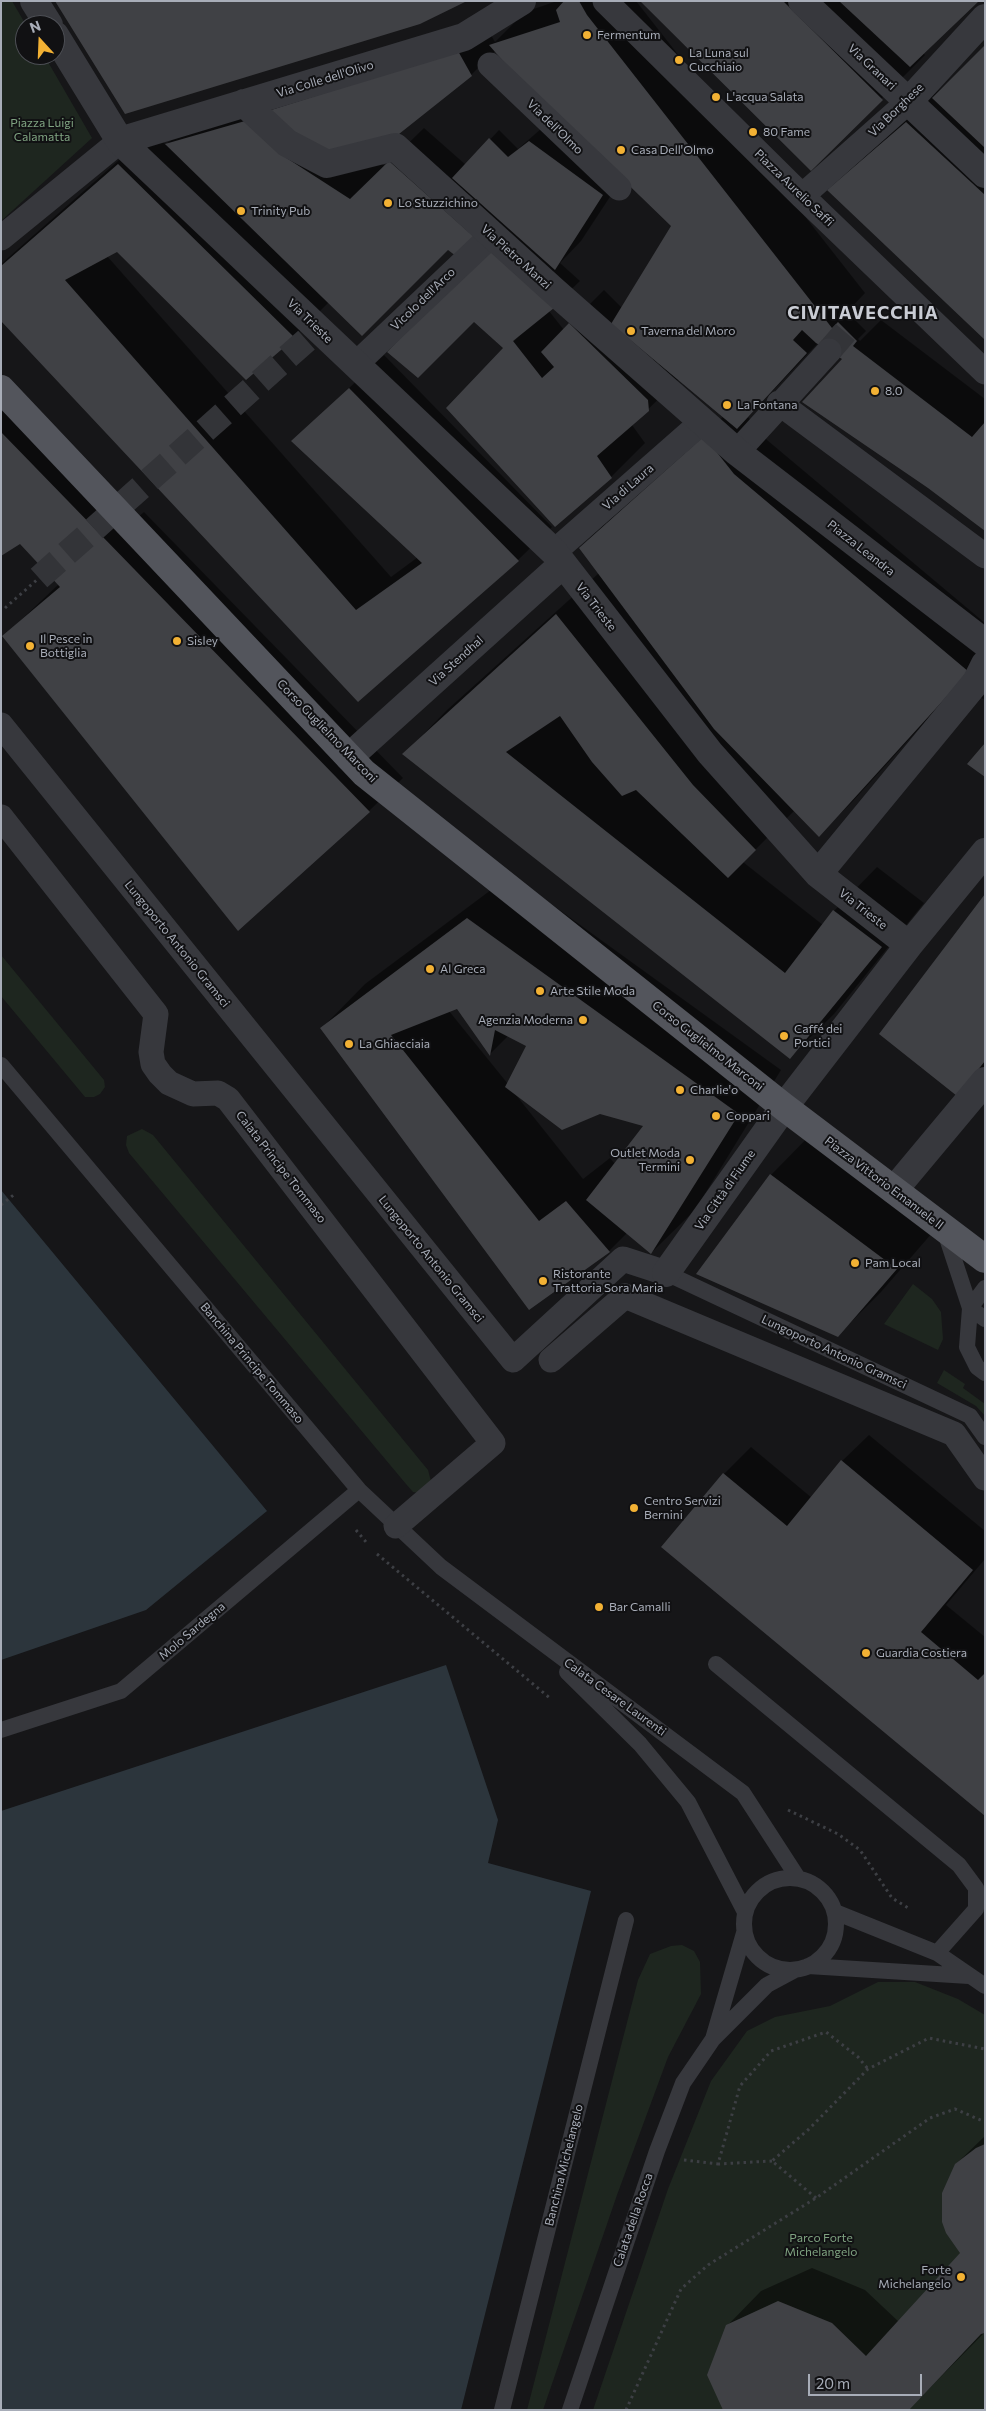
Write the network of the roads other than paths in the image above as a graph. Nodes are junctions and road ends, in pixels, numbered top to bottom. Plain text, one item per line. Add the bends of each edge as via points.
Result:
1 (34, 1) edge
2 (522, 1) edge
3 (802, 1) edge
4 (606, 2) edge
5 (43, 15) edge
6 (985, 18) edge
7 (65, 51) edge
8 (490, 65) dead end
9 (908, 102) junction
10 (244, 103) junction
11 (120, 141) junction
12 (985, 174) edge
13 (619, 188) dead end
14 (802, 196) junction
15 (492, 234) junction
16 (1, 238) edge
17 (829, 351) tunnel mouth
18 (356, 364) junction
19 (985, 372) edge
20 (1, 389) edge
21 (779, 404) junction
22 (702, 422) junction
23 (737, 452) junction
24 (985, 556) edge
25 (559, 558) junction
26 (985, 643) edge
27 (985, 664) edge
28 (1, 725) edge
29 (349, 757) junction
30 (1, 818) edge
31 (985, 852) edge
32 (818, 874) junction
33 (908, 945) junction
34 (1, 1065) edge
35 (985, 1080) edge
36 (784, 1106) junction
37 (894, 1190) junction
38 (944, 1228) junction
39 (985, 1259) edge
40 (666, 1273) junction
41 (985, 1288) edge
42 (970, 1308) junction
43 (985, 1319) edge
44 (551, 1360) dead end
45 (985, 1373) edge
46 (985, 1437) edge
47 (985, 1478) edge
48 (359, 1490) junction
49 (396, 1526) junction
50 (529, 1636) junction
51 (716, 1664) dead end
52 (1, 1730) edge
53 (798, 1878) junction
54 (745, 1912) junction
55 (835, 1912) junction
56 (626, 1920) dead end
57 (744, 1934) junction
58 (938, 1953) junction
59 (802, 1968) junction
60 (969, 1976) junction
61 (985, 1986) edge
62 (713, 2039) junction
63 (502, 2410) edge
64 (570, 2410) edge

1 - 5 street
2 - 10 street, Via Colle dell'Olivo via 464,37
3 - 9 street, Via Granari
4 - 14 street, Piazza Aurelio Saffi
6 - 9 street, Via Borghese
7 - 11 street
8 - 13 street, Via dell'Olmo
9 - 12 street, Via Granari
9 - 14 street, Via Borghese
10 - 11 street, Via Colle dell'Olivo
10 - 15 street, Via Pietro Manzi via 287,143 328,164 395,147
11 - 16 street
11 - 18 street, Via Trieste
14 - 19 street, Piazza Aurelio Saffi
15 - 18 street, Vicolo dell'Arco
15 - 22 street, Via Pietro Manzi
17 - 21 street
18 - 25 street, Via Trieste
20 - 29 main road, Corso Guglielmo Marconi
21 - 23 street
21 - 24 street
22 - 23 street, Via Pietro Manzi
22 - 25 street, Via di Laura
23 - 26 street, Piazza Leandra
25 - 29 street, Via Stendhal
25 - 32 street, Via Trieste via 710,753
27 - 32 street via 976,682
28 - 40 street, Lungoporto Antonio Gramsci via 513,1360 623,1259
29 - 36 main road, Corso Guglielmo Marconi via 371,779
30 - 49 street, Calata Principe Tommaso via 156,1014 150,1052 160,1074 169,1083 193,1094 218,1093 228,1099 493,1443
31 - 33 street
32 - 33 street, Via Trieste
33 - 36 street
34 - 48 lane, Banchina Principe Tommaso
35 - 37 street
36 - 37 main road, Piazza Vittorio Emanuele II
36 - 40 street, Via Città di Fiume
37 - 38 main road, Piazza Vittorio Emanuele II
38 - 39 main road, Piazza Vittorio Emanuele II
38 - 42 lane
40 - 46 lane, Lungoporto Antonio Gramsci via 970,1416
41 - 42 lane
42 - 43 lane
42 - 45 lane via 967,1346 976,1367
44 - 47 street via 625,1296 954,1434
48 - 49 lane, Banchina Principe Tommaso
48 - 52 lane, Molo Sardegna via 121,1691
49 - 50 lane, Banchina Principe Tommaso via 441,1567
50 - 53 lane, Calata Cesare Laurenti via 743,1793
50 - 54 lane, Calata Cesare Laurenti via 640,1744 688,1802
51 - 58 lane via 958,1866 976,1888 976,1910
53 - 54 lane via 770,1882 750,1899
53 - 55 lane via 814,1884 827,1896
54 - 57 lane, Calata della Rocca
55 - 58 lane
55 - 59 lane via 834,1938 819,1960
56 - 63 lane, Banchina Michelangelo
57 - 59 lane via 757,1958 782,1969
57 - 62 lane, Calata della Rocca
58 - 60 lane
59 - 60 lane
59 - 62 lane, Calata della Rocca via 767,1985
60 - 61 lane
62 - 64 lane, Calata della Rocca via 683,2083

